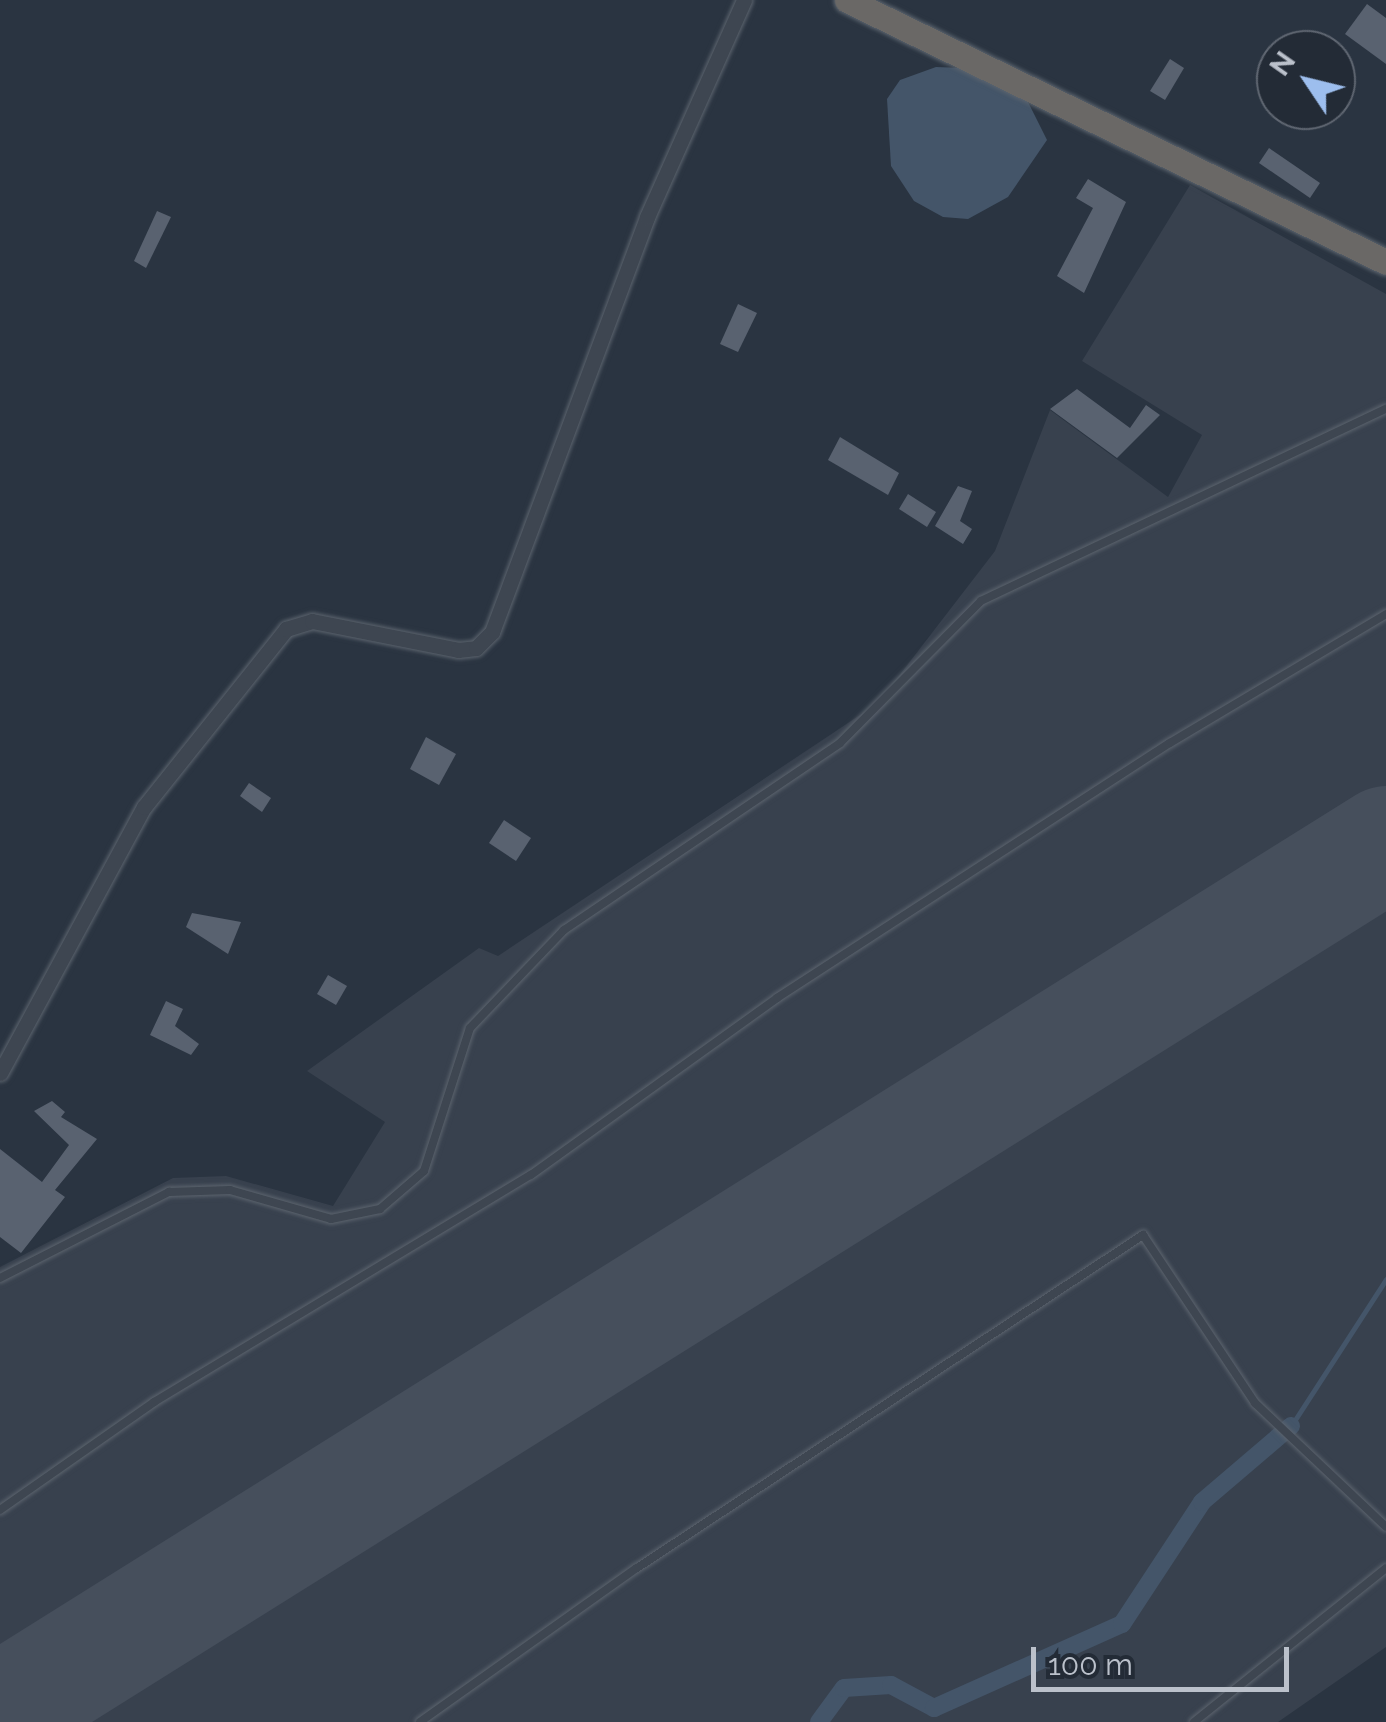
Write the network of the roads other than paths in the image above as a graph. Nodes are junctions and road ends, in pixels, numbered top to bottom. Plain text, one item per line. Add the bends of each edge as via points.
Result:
1 (744, 0) edge
2 (848, 0) edge
3 (1386, 262) edge
4 (1386, 409) edge
5 (1386, 614) edge
6 (0, 1073) edge
7 (0, 1278) edge
8 (0, 1510) edge
9 (1386, 1527) edge
10 (1386, 1568) edge
11 (420, 1722) edge
12 (1194, 1722) edge

1 - 6 street via 647,217 492,632 476,648 458,650 312,620 286,629 144,807
2 - 3 highway
4 - 7 lane via 982,601 840,743 564,930 470,1028 424,1171 380,1210 331,1218 230,1190 169,1192
5 - 8 lane via 1153,754 777,998 531,1175 154,1402
9 - 11 lane via 1276,1424 1218,1352 1144,1234 636,1568
10 - 12 lane

